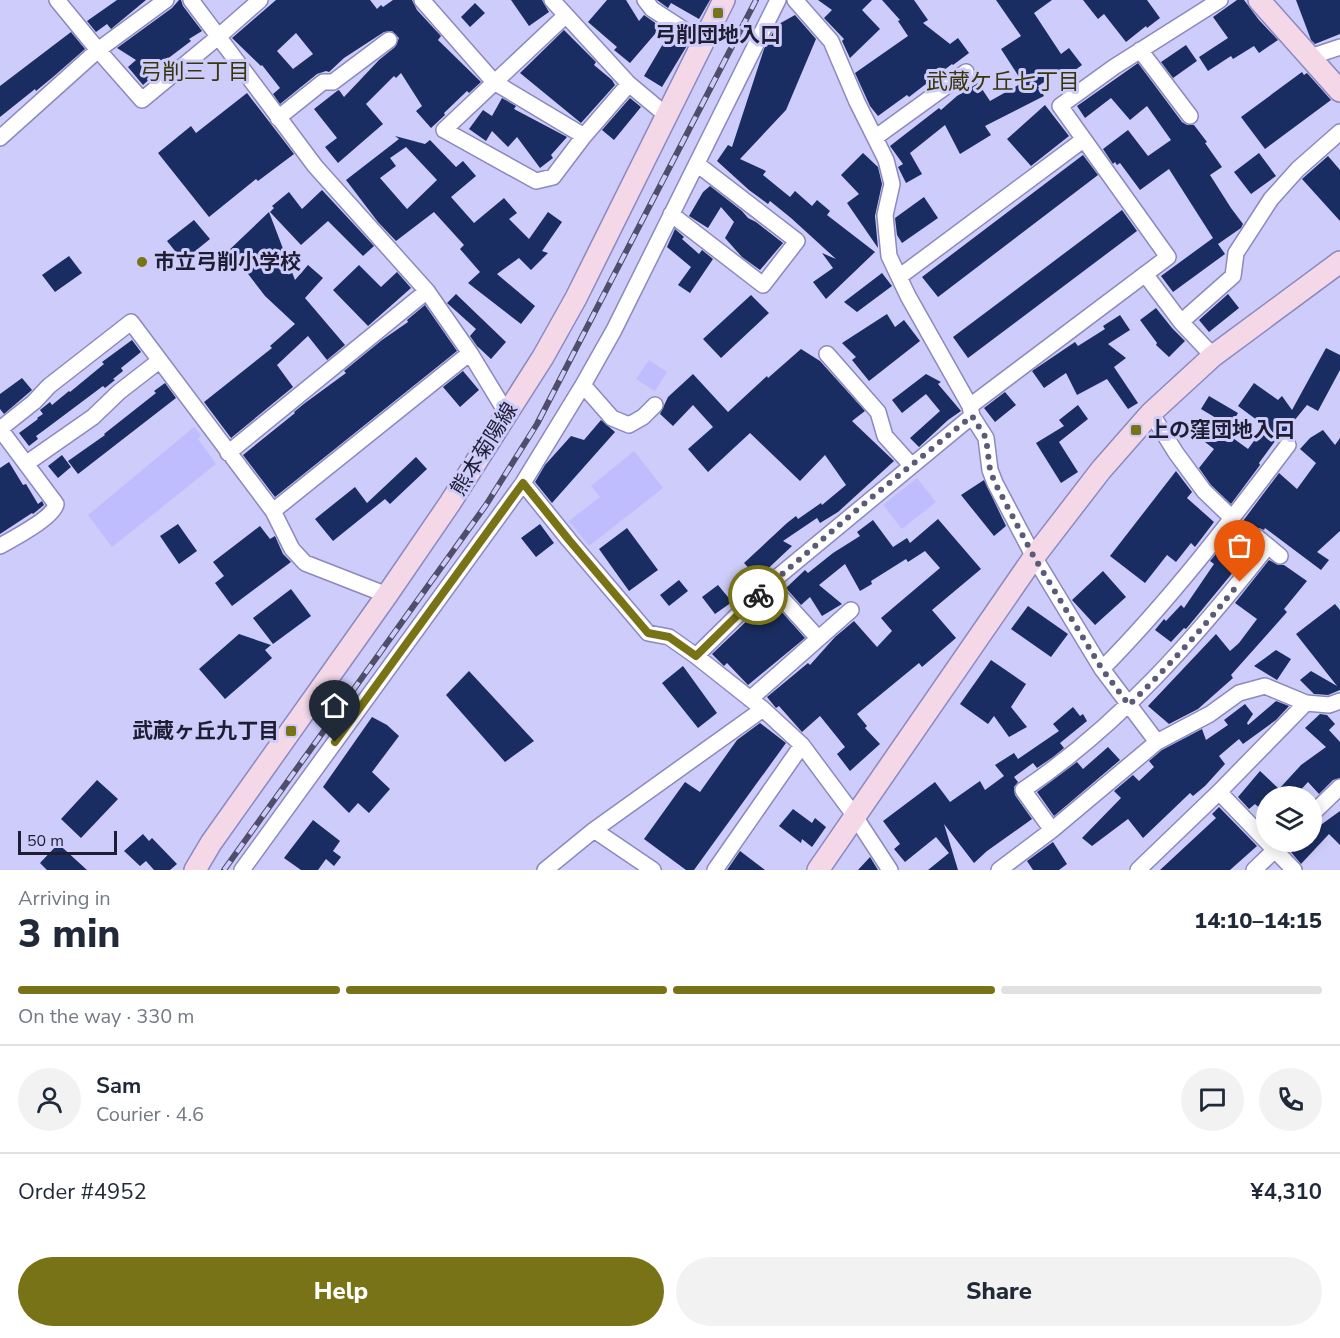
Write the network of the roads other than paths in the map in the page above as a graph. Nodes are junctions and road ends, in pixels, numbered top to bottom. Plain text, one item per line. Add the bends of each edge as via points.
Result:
1 (57, 0) edge
2 (166, 0) edge
3 (191, 0) edge
4 (260, 0) edge
5 (422, 0) edge
6 (552, 0) edge
7 (645, 0) edge
8 (724, 0) edge
9 (778, 0) edge
10 (795, 0) edge
11 (1220, 0) edge
12 (1259, 0) edge
13 (565, 16) junction
14 (218, 37) junction
15 (389, 40) dead end
16 (703, 42) junction
17 (1340, 47) edge
18 (98, 50) junction
19 (1140, 50) junction
20 (1310, 57) junction
21 (966, 72) dead end
22 (495, 82) junction
23 (628, 84) junction
24 (1340, 91) edge
25 (666, 115) junction
26 (1190, 116) dead end
27 (279, 118) junction
28 (1340, 132) edge
29 (584, 136) junction
30 (876, 137) junction
31 (0, 138) edge
32 (1083, 140) junction
33 (697, 164) junction
34 (671, 214) junction
35 (1340, 262) edge
36 (1144, 274) junction
37 (899, 277) junction
38 (427, 291) junction
39 (1181, 322) junction
40 (470, 353) junction
41 (827, 354) dead end
42 (1213, 356) junction
43 (159, 361) junction
44 (583, 385) junction
45 (655, 405) dead end
46 (971, 411) junction
47 (506, 412) junction
48 (1151, 413) junction
49 (1287, 445) dead end
50 (228, 453) junction
51 (27, 463) junction
52 (911, 465) junction
53 (523, 483) junction
54 (273, 511) junction
55 (1233, 519) junction
56 (0, 546) edge
57 (1268, 546) dead end
58 (1034, 557) junction
59 (769, 584) junction
60 (387, 595) junction
61 (851, 610) dead end
62 (818, 638) junction
63 (696, 656) junction
64 (1102, 669) junction
65 (750, 699) junction
66 (1340, 701) edge
67 (1306, 704) junction
68 (1129, 705) junction
69 (763, 709) junction
70 (1157, 742) junction
71 (802, 745) junction
72 (1340, 787) edge
73 (1219, 792) junction
74 (1322, 804) edge
75 (854, 815) junction
76 (1256, 826) edge
77 (594, 830) junction
78 (1052, 830) junction
79 (211, 843) junction
80 (1272, 852) edge
81 (1282, 852) edge
82 (188, 870) edge
83 (195, 870) edge
84 (242, 870) edge
85 (545, 870) edge
86 (653, 870) edge
87 (715, 870) edge
88 (818, 870) edge
89 (890, 870) edge
90 (999, 870) edge
91 (1138, 870) edge
92 (1254, 870) edge
93 (1294, 870) edge

1 - 18 street
2 - 18 street
3 - 14 street
4 - 14 street
5 - 22 street
6 - 13 street
7 - 16 street via 652,9
8 - 16 main road, 熊本菊陽線
9 - 33 street
10 - 30 street via 831,41
11 - 19 street
12 - 20 main road
13 - 22 street
13 - 23 street
14 - 18 street via 142,100
14 - 27 street
15 - 27 street via 333,82 323,82
16 - 25 main road, 熊本菊陽線
17 - 20 street
18 - 31 street
19 - 26 street
19 - 32 street via 1060,106
20 - 24 main road
21 - 30 street
22 - 29 street
22 - 29 street via 444,130 537,181 553,177
23 - 25 street
23 - 29 street
25 - 47 main road, 熊本菊陽線 via 576,298
27 - 38 street via 315,166
28 - 39 street via 1271,199 1236,253 1233,276
30 - 37 street via 892,184 885,215 890,256
32 - 36 street via 1167,257
32 - 37 street
33 - 34 street
33 - 34 street via 797,241 763,285
34 - 44 street
35 - 42 main road
36 - 39 street
36 - 46 street
37 - 46 street
38 - 40 street
38 - 50 street
39 - 42 street
40 - 47 street
40 - 54 street
41 - 52 street via 878,412 885,436
42 - 48 main road
43 - 50 street
43 - 51 street via 93,417
43 - 51 street via 131,322 0,429
44 - 45 street via 612,418 629,425 648,422
44 - 53 street
46 - 52 street
46 - 58 street via 986,438 995,483
47 - 60 main road, 熊本菊陽線
48 - 55 street via 1204,491
48 - 58 main road
49 - 55 street
50 - 54 street
51 - 56 street via 56,508
52 - 59 street
53 - 63 street via 648,633 669,637
53 - 84 street
54 - 60 street via 292,549 305,563
55 - 64 street via 1146,625
57 - 68 street via 1212,618
58 - 64 street
58 - 75 main road
59 - 62 street
59 - 63 street
60 - 79 main road, 熊本菊陽線
61 - 62 street
62 - 65 street
63 - 65 street
64 - 68 street
65 - 69 street
66 - 67 street via 1329,705
67 - 70 street via 1264,686 1239,693 1210,714
67 - 73 street
68 - 70 street
68 - 78 street via 1072,755 1023,790
69 - 71 street
69 - 77 street
70 - 78 street
71 - 75 street
71 - 87 street
72 - 74 street
73 - 76 street
73 - 91 street
75 - 88 main road
75 - 89 street
77 - 85 street
77 - 86 street
78 - 90 street
79 - 82 main road
79 - 83 main road, 熊本菊陽線
80 - 92 street
81 - 93 street

